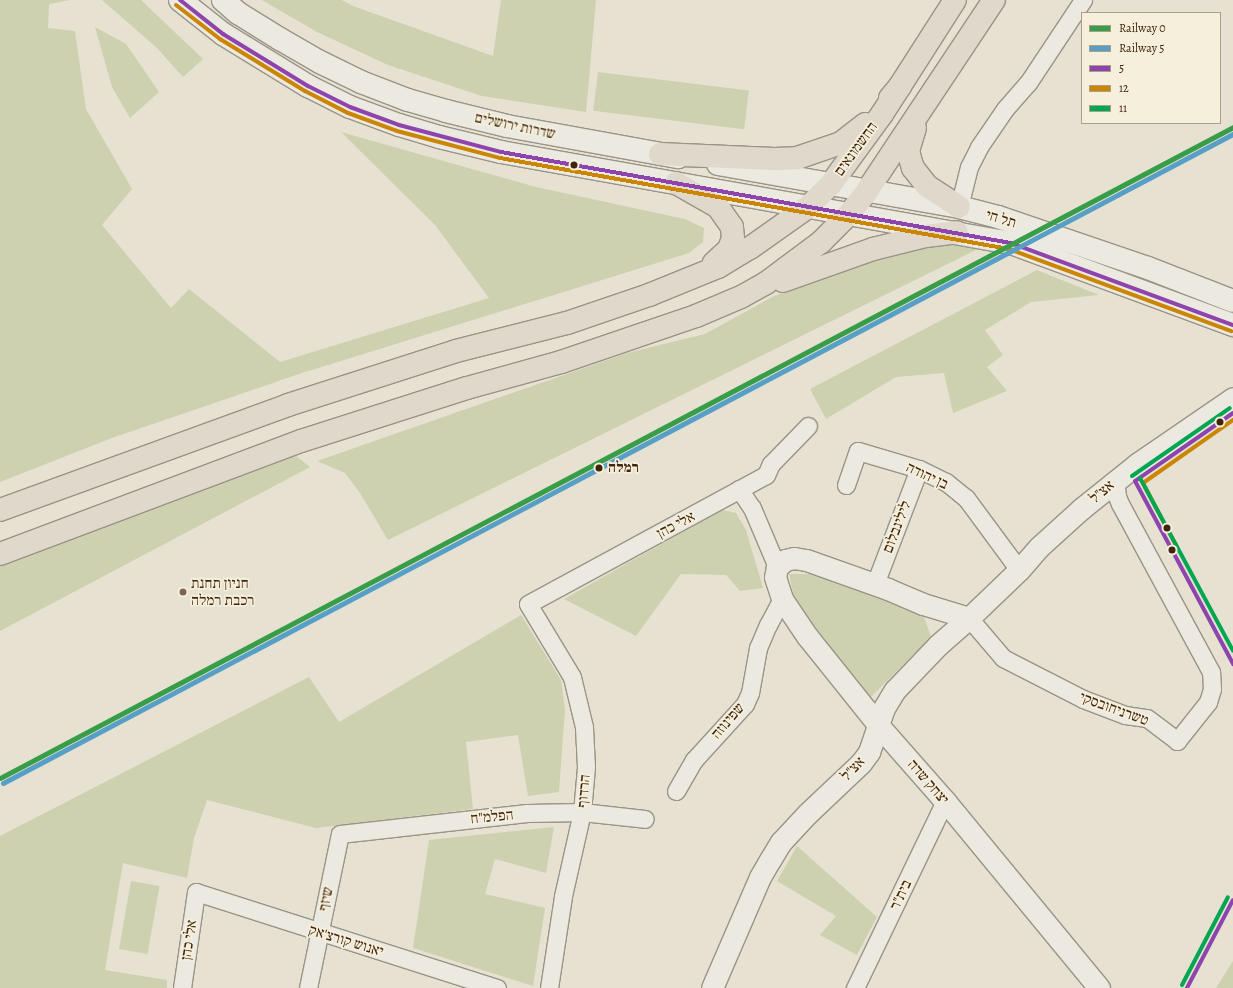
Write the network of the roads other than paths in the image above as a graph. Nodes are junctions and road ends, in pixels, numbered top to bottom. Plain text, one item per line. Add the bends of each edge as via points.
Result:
1 (180, 0) edge
2 (223, 0) edge
3 (955, 0) edge
4 (994, 0) edge
5 (1083, 0) edge
6 (900, 86) junction
7 (932, 94) junction
8 (660, 154) junction
9 (676, 183) junction
10 (831, 184) junction
11 (867, 191) junction
12 (808, 207) junction
13 (959, 207) junction
14 (850, 213) junction
15 (957, 232) junction
16 (694, 278) junction
17 (1233, 301) edge
18 (722, 306) junction
19 (1233, 325) edge
20 (1233, 398) edge
21 (1233, 413) edge
22 (808, 426) dead end
23 (919, 469) junction
24 (846, 485) dead end
25 (1116, 488) junction
26 (739, 489) junction
27 (0, 510) edge
28 (0, 554) edge
29 (781, 563) junction
30 (1019, 570) junction
31 (875, 584) junction
32 (782, 599) junction
33 (528, 604) joint
34 (923, 604) junction
35 (969, 618) junction
36 (938, 645) junction
37 (879, 726) junction
38 (676, 791) dead end
39 (945, 801) junction
40 (582, 812) junction
41 (645, 820) dead end
42 (340, 834) joint
43 (196, 892) joint
44 (319, 932) junction
45 (182, 988) edge
46 (308, 988) edge
47 (497, 988) edge
48 (549, 988) edge
49 (712, 988) edge
50 (855, 988) edge
51 (1099, 988) edge

1 - 9 main road, שדרות ירושלים via 223,34 296,79 350,106 399,125 501,152
2 - 8 main road, שדרות ירושלים via 280,39 320,62 361,82 408,100 507,126
3 - 6 highway
4 - 7 highway
5 - 13 street via 1028,82 1005,109 979,147 969,167
6 - 8 highway via 862,128 841,143 798,158
6 - 10 highway, החשמונאים
7 - 11 highway
7 - 13 highway via 914,129 908,151 913,168 927,186
8 - 10 main road, שדרות ירושלים
9 - 12 main road, שדרות ירושלים
9 - 16 highway via 718,207 732,227 733,238 729,249
10 - 11 main road, תל חי
10 - 12 highway, החשמונאים
11 - 13 main road, תל חי
11 - 14 highway
12 - 14 main road, שדרות ירושלים
12 - 16 highway, החשמונאים via 750,248
13 - 17 main road, תל חי via 1037,229
14 - 15 main road, תל חי
14 - 18 highway via 821,242 766,283
15 - 18 highway via 926,236 843,258
15 - 19 main road, תל חי via 1011,243
16 - 27 highway via 567,323 456,351 288,405
18 - 28 highway via 561,362 467,388 301,441
20 - 25 street, אצ"ל
21 - 25 street, אצ"ל via 1150,470
22 - 26 street, אלי כהן via 771,464 766,475
23 - 24 street, בן יהודה via 858,450
23 - 30 street, בן יהודה via 946,482 966,498
23 - 31 street, לילינבלום
25 - 30 street, אצ"ל via 1046,556
25 - 35 street, טשרניחובסקי via 1210,672 1212,689 1208,702 1177,740 1147,718 1125,715 1083,699 1003,658
26 - 29 street via 752,508 768,547
26 - 33 street, אלי כהן
29 - 31 street via 794,558 806,560
29 - 32 street, יצחק שדה via 776,577
30 - 35 street, אצ"ל
31 - 34 street
32 - 37 street, יצחק שדה via 807,636
32 - 38 street, שפינוזה via 758,648 750,693 745,704 694,760
33 - 40 street, הרדוף via 572,677 584,727 586,767
34 - 35 street
34 - 36 street via 934,613 939,622
35 - 36 street, אצ"ל
36 - 37 street, אצ"ל via 896,690 884,708
37 - 39 street, יצחק שדה
37 - 49 street, אצ"ל via 869,752 861,763 781,842 760,877
39 - 50 street, בית"ר
39 - 51 street, יצחק שדה
40 - 41 street, הפלמ"ח
40 - 42 street, הפלמ"ח via 527,813
40 - 48 street, הרדוף via 563,896
42 - 44 street, שיזף
43 - 44 street, יאנוש קורצ'אק
43 - 45 street, אלי כהן
44 - 46 street, שיזף
44 - 47 street, יאנוש קורצ'אק

